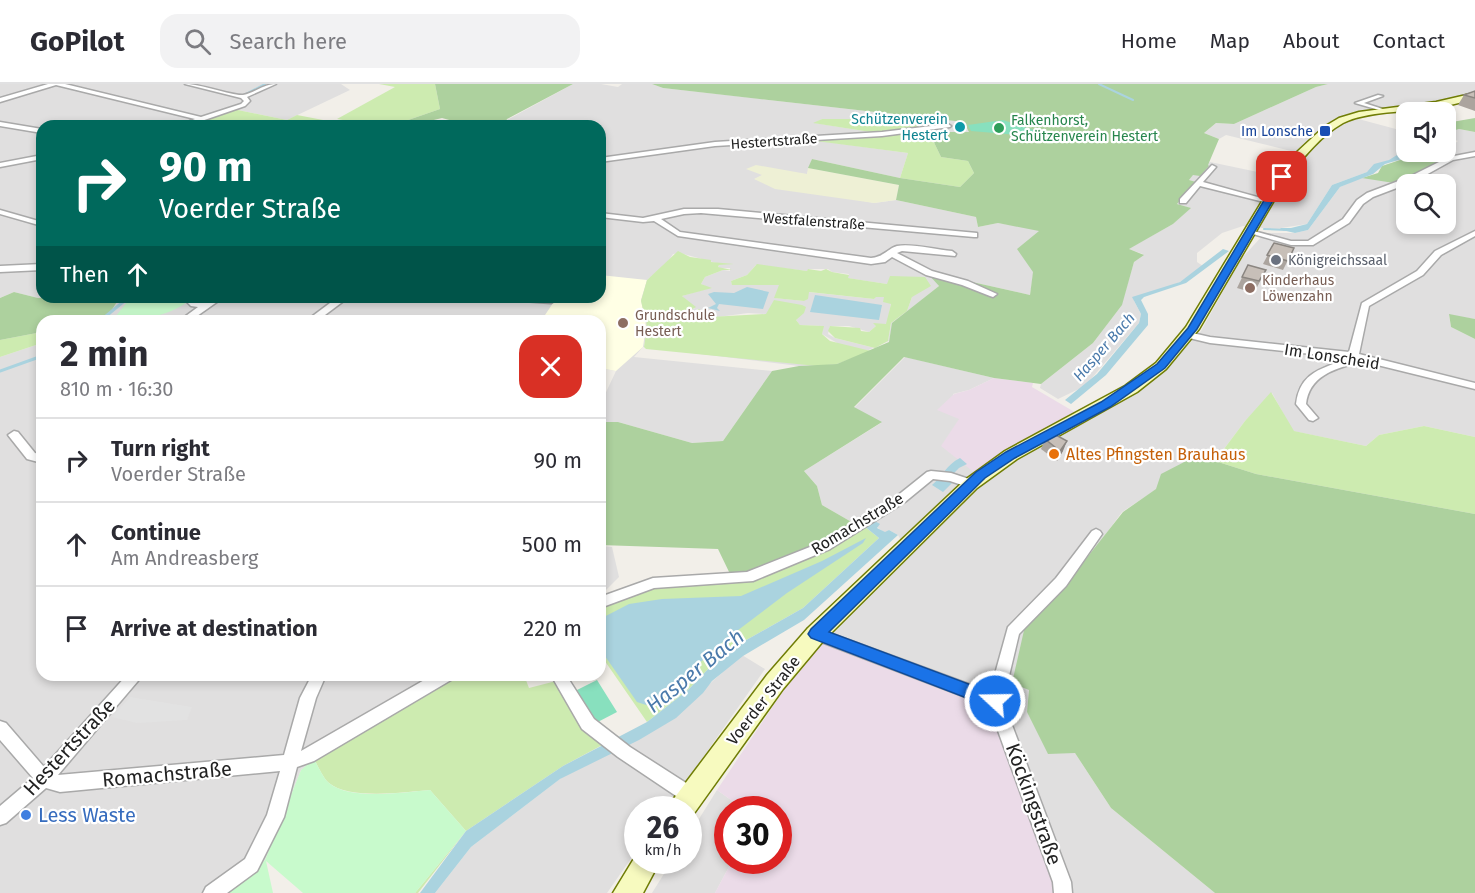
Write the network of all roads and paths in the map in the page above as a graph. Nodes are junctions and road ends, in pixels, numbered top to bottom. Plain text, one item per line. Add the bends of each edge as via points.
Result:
1 (54, 84) edge
2 (58, 84) edge
3 (188, 84) edge
4 (273, 84) edge
5 (1380, 96) dead end
6 (1475, 96) edge
7 (243, 97) junction
8 (0, 100) edge
9 (1384, 111) junction
10 (201, 119) junction
11 (198, 120) edge
12 (0, 124) edge
13 (948, 126) dead end
14 (36, 130) edge
15 (1475, 153) edge
16 (36, 158) edge
17 (606, 160) edge
18 (0, 165) edge
19 (1212, 167) dead end
20 (1199, 183) junction
21 (1183, 201) dead end
22 (1268, 201) junction
23 (0, 212) edge
24 (606, 216) edge
25 (656, 218) junction
26 (36, 222) edge
27 (1250, 232) junction
28 (1475, 233) edge
29 (974, 235) dead end
30 (892, 254) junction
31 (952, 254) dead end
32 (36, 267) edge
33 (17, 268) junction
34 (0, 269) edge
35 (0, 274) edge
36 (993, 294) dead end
37 (193, 303) edge
38 (209, 303) edge
39 (336, 303) edge
40 (204, 306) junction
41 (192, 315) edge
42 (319, 315) edge
43 (1188, 335) junction
44 (1354, 356) junction
45 (1475, 386) edge
46 (1314, 418) dead end
47 (14, 435) dead end
48 (36, 457) edge
49 (971, 484) junction
50 (1096, 534) dead end
51 (606, 601) edge
52 (816, 634) junction
53 (131, 681) edge
54 (316, 681) edge
55 (436, 681) edge
56 (562, 681) edge
57 (995, 701) junction
58 (0, 728) edge
59 (290, 762) junction
60 (44, 778) junction
61 (677, 796) edge
62 (691, 796) edge
63 (0, 817) edge
64 (639, 874) edge
65 (213, 893) edge
66 (627, 893) edge
67 (1063, 893) edge

1 - 8 street
2 - 10 street
3 - 7 street
4 - 7 street
5 - 9 street via 1358,103
6 - 9 main road
7 - 10 street via 247,100 243,105
9 - 22 main road, Voerder Straße via 1332,125 1293,164
10 - 11 street
12 - 14 street
13 - 17 street, Hestertstraße via 682,147
15 - 27 street via 1451,158 1371,195 1360,202 1346,221 1310,243 1291,243
16 - 18 street
19 - 20 street
20 - 21 street
20 - 22 street
22 - 27 main road, Voerder Straße
23 - 26 street
24 - 25 street, Westfalenstraße
25 - 29 street, Westfalenstraße via 679,212 707,212
25 - 30 street, Westfalenstraße via 678,234 871,261
27 - 43 main road, Voerder Straße
28 - 44 street via 1438,252 1420,273 1365,306
30 - 31 street, Westfalenstraße via 901,248
30 - 36 street via 930,273
32 - 33 street
33 - 34 street
33 - 35 street
37 - 40 street
38 - 40 street
39 - 42 street
40 - 41 street
43 - 44 street, Im Lonscheid
43 - 49 main road, Voerder Straße via 1161,366 1131,389 1011,455
44 - 45 street, Im Lonscheid
44 - 46 street via 1352,361 1325,369 1307,386 1301,404
47 - 48 street
49 - 51 street, Romachstraße via 931,475 901,499 825,546 747,577 653,583
49 - 52 main road, Voerder Straße
50 - 57 street via 1061,582 1013,631
52 - 57 street
52 - 62 main road, Voerder Straße via 774,682
53 - 60 street, Hestertstraße
54 - 59 street
55 - 59 street, Romachstraße via 308,756
56 - 61 street via 588,724
57 - 67 street, Köckingstraße via 1039,814
58 - 60 street
59 - 60 street, Romachstraße via 60,784
59 - 65 street via 275,817 251,865
60 - 63 street, Hestertstraße
64 - 66 main road

